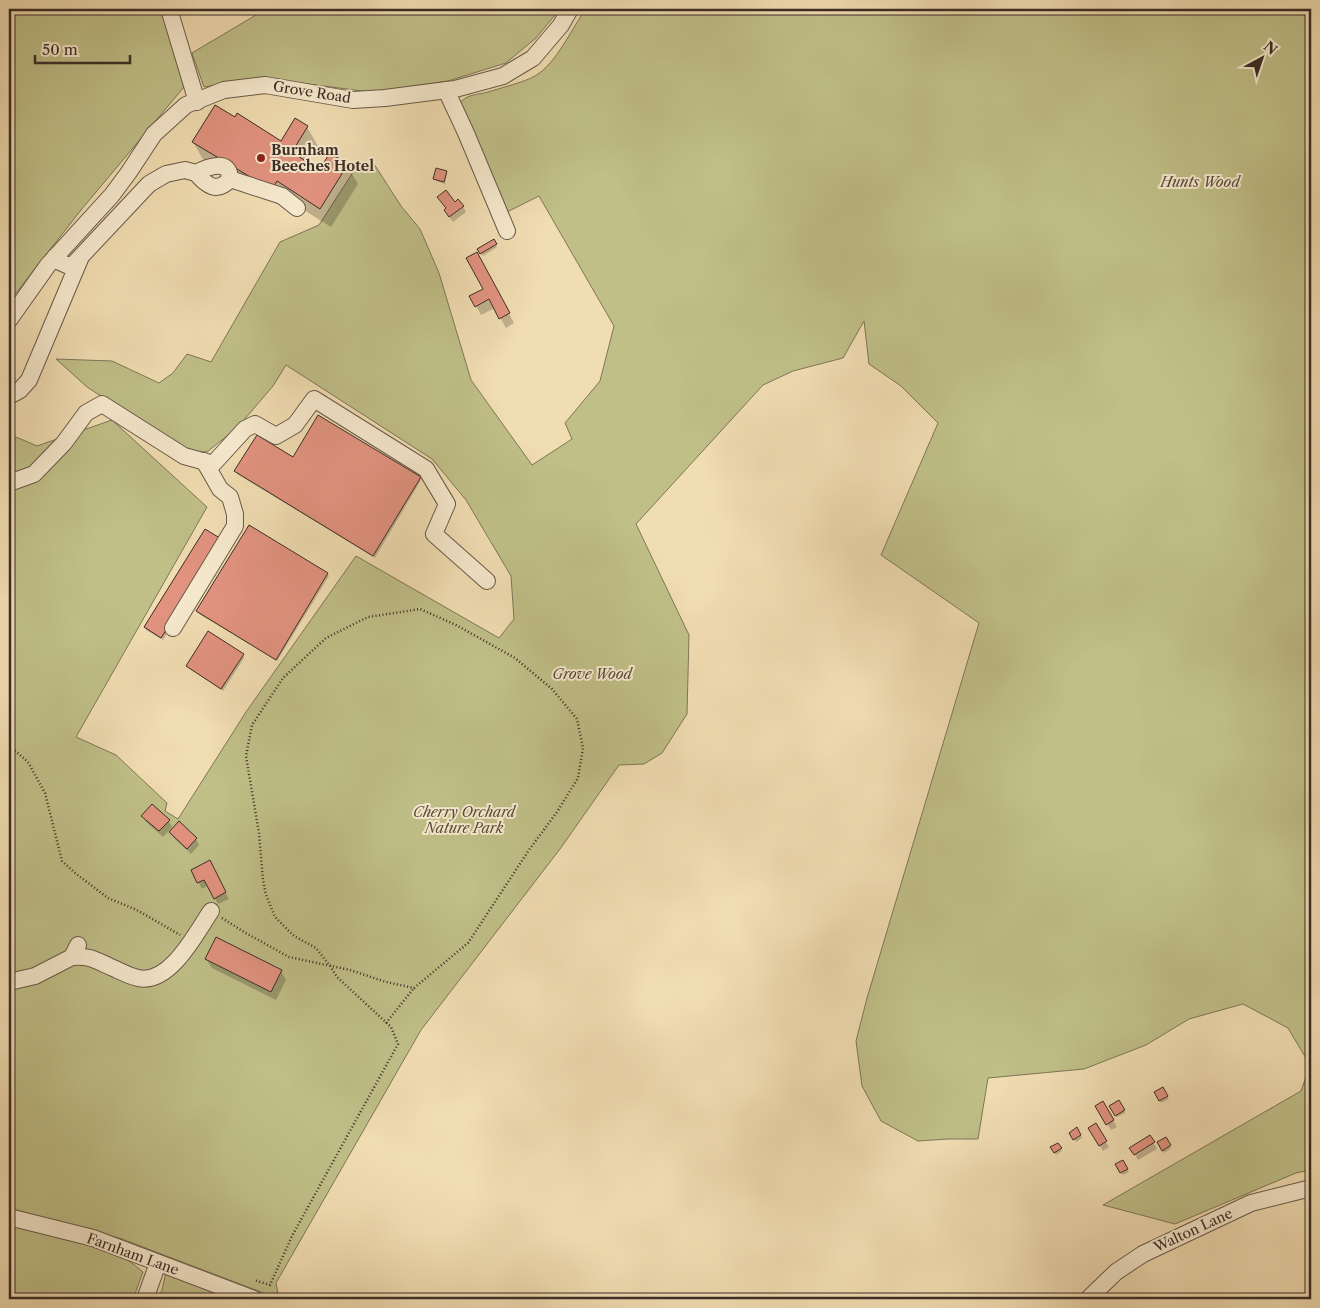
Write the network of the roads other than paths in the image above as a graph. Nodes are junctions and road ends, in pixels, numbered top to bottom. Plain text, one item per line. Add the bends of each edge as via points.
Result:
1 (170, 9) edge
2 (570, 9) edge
3 (446, 90) junction
4 (196, 102) junction
5 (297, 208) dead end
6 (507, 231) dead end
7 (55, 257) junction
8 (80, 259) junction
9 (9, 320) edge
10 (9, 396) edge
11 (204, 461) junction
12 (9, 483) edge
13 (487, 581) dead end
14 (173, 628) dead end
15 (211, 911) road end
16 (9, 982) edge
17 (1311, 1188) edge
18 (9, 1217) edge
19 (158, 1262) junction
20 (146, 1299) edge
21 (254, 1299) edge
22 (1088, 1299) edge

1 - 4 street
2 - 3 street, Grove Road via 533,58 503,76
3 - 4 street, Grove Road via 353,100 265,85 224,90
3 - 6 street
4 - 7 street, Grove Road via 186,105 154,134 112,195
5 - 8 street via 282,196 230,180 230,174 222,166 208,167 196,173 185,170 166,174 149,184
7 - 8 street via 71,268
7 - 9 street, Grove Road
8 - 10 street via 29,380
11 - 12 street via 184,456 102,404 86,413 64,443 34,474
11 - 13 street via 213,464 245,429 255,424 276,436 295,425 314,399 426,469 447,504 434,534
11 - 14 street via 220,489 230,498 235,526
15 - 16 street via 170,967 152,978 138,978 75,951 35,976
17 - 22 street, Walton Lane via 1251,1203 1143,1254 1116,1272
18 - 19 street, Farnham Lane via 93,1238
19 - 20 street
19 - 21 street, Farnham Lane

